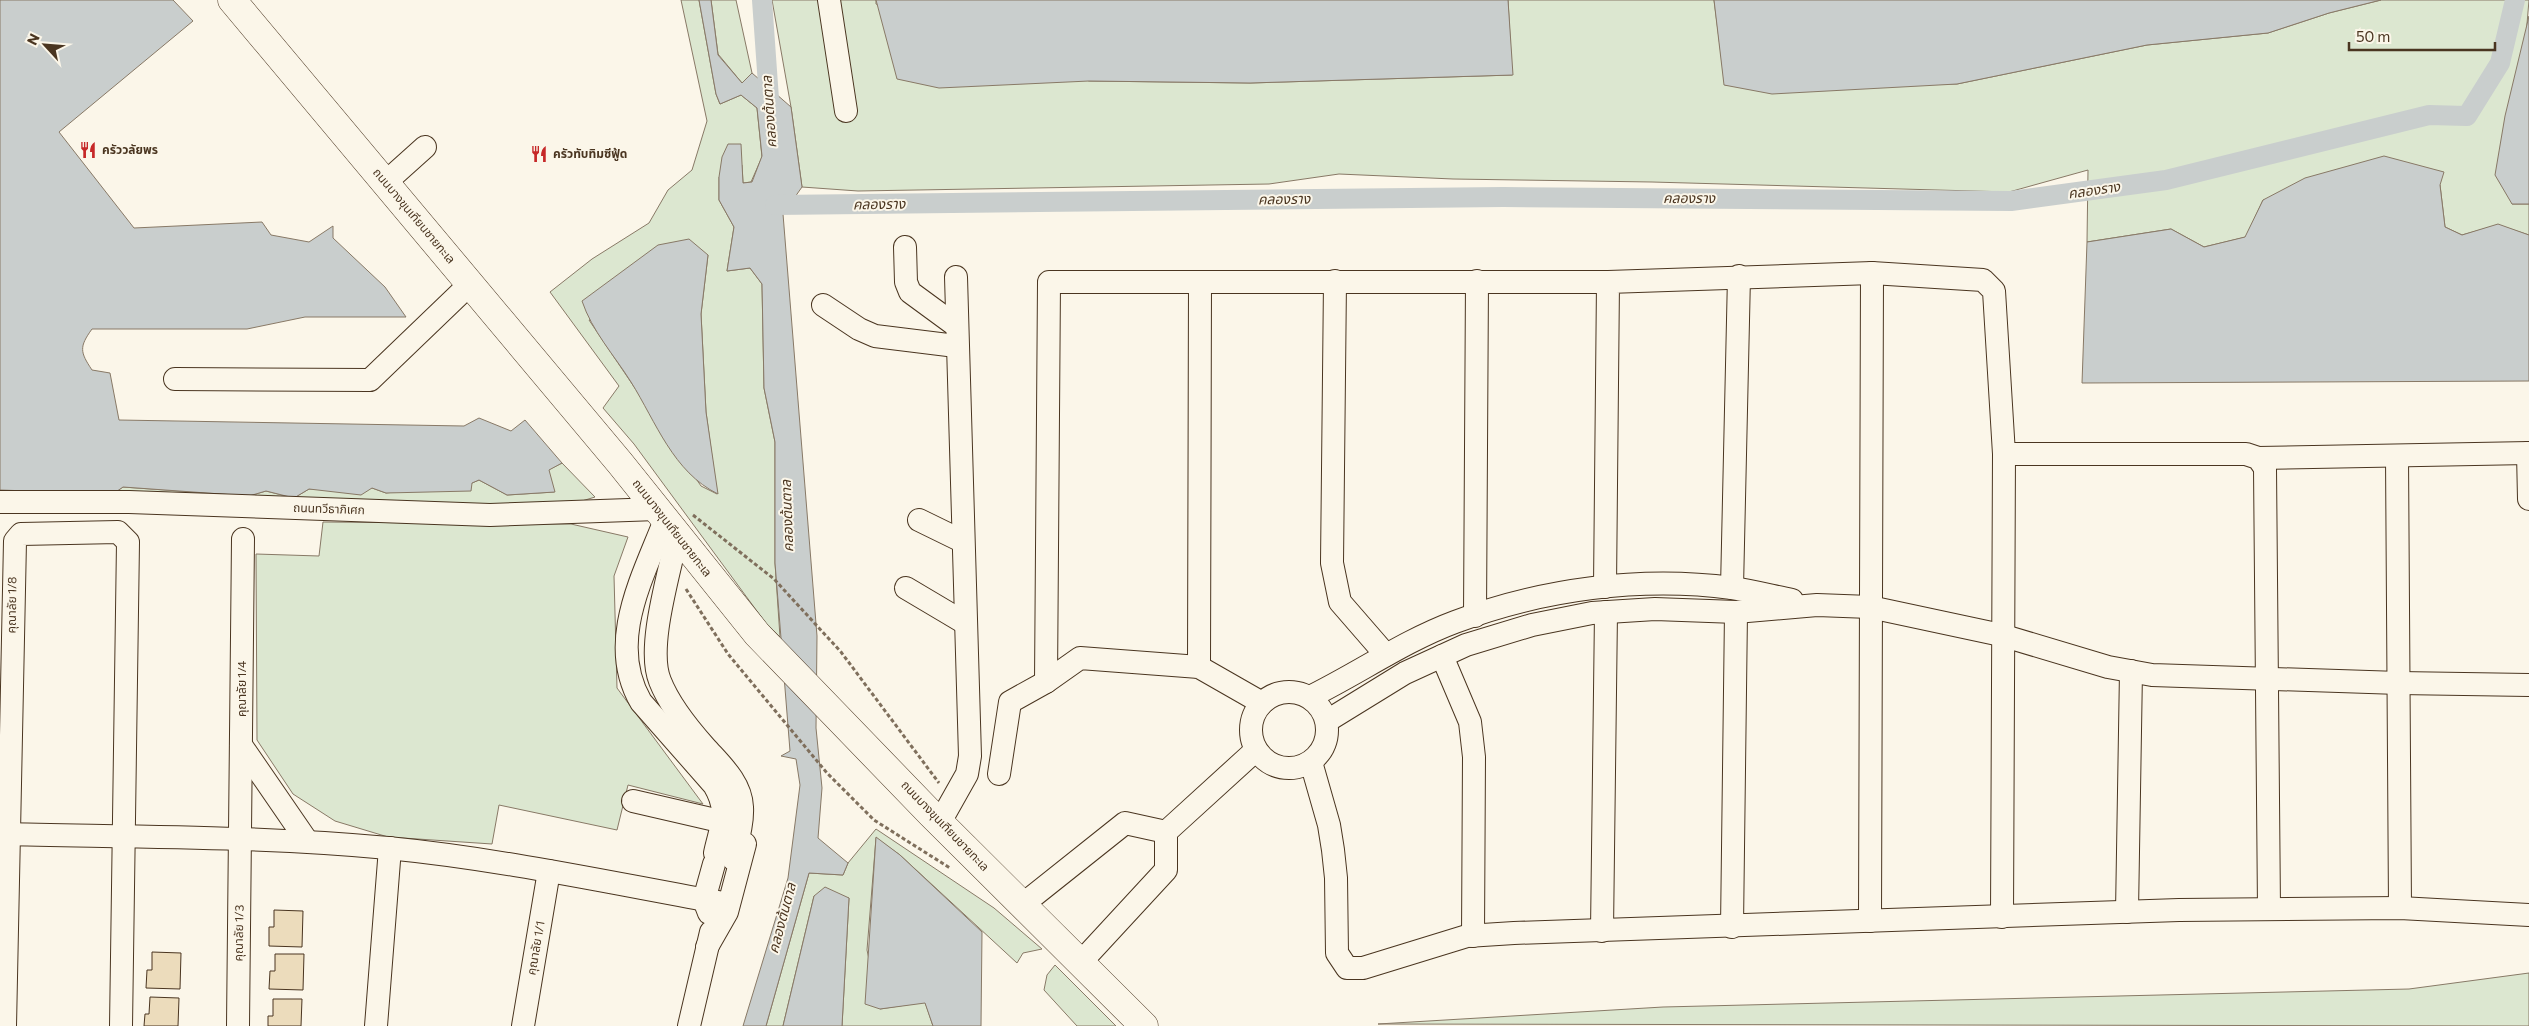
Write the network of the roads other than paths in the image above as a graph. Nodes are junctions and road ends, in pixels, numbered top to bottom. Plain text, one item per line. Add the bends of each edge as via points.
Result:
1 (232, 0) edge
2 (829, 0) edge
3 (846, 111) dead end
4 (426, 147) dead end
5 (386, 182) junction
6 (905, 247) dead end
7 (1872, 273) junction
8 (1739, 276) junction
9 (956, 277) dead end
10 (1335, 281) junction
11 (1477, 281) junction
12 (1200, 282) junction
13 (1608, 282) junction
14 (471, 283) junction
15 (823, 305) dead end
16 (956, 335) junction
17 (175, 379) dead end
18 (2529, 453) edge
19 (2004, 454) junction
20 (2397, 456) junction
21 (2258, 458) junction
22 (2529, 499) edge
23 (0, 502) edge
24 (919, 520) dead end
25 (666, 521) junction
26 (243, 539) dead end
27 (962, 541) junction
28 (1605, 587) junction
29 (906, 588) dead end
30 (1732, 588) junction
31 (1817, 606) junction
32 (1870, 607) junction
33 (1606, 612) junction
34 (1736, 612) junction
35 (1475, 616) junction
36 (965, 623) junction
37 (2002, 635) junction
38 (1386, 655) junction
39 (1442, 656) junction
40 (1199, 667) junction
41 (2131, 671) junction
42 (2267, 678) junction
43 (1046, 682) junction
44 (2398, 683) junction
45 (2529, 685) edge
46 (1310, 697) junction
47 (1262, 703) junction
48 (1327, 721) junction
49 (241, 745) junction
50 (1256, 750) junction
51 (1311, 762) junction
52 (999, 774) dead end
53 (740, 793) junction
54 (633, 801) dead end
55 (947, 810) junction
56 (731, 823) junction
57 (1166, 832) junction
58 (4, 834) edge
59 (124, 837) junction
60 (240, 840) junction
61 (307, 841) junction
62 (390, 848) junction
63 (550, 871) junction
64 (1022, 905) junction
65 (2400, 908) junction
66 (713, 909) junction
67 (2269, 910) junction
68 (2127, 912) junction
69 (2529, 915) edge
70 (2002, 917) junction
71 (1870, 921) junction
72 (1732, 926) junction
73 (1602, 931) junction
74 (1473, 936) junction
75 (707, 947) junction
76 (1080, 962) junction
77 (5, 1026) edge
78 (121, 1026) edge
79 (238, 1026) edge
80 (376, 1026) edge
81 (523, 1026) edge
82 (689, 1026) edge
83 (1144, 1026) edge

1 - 5 main road, ถนนบางขุนเทียนชายทะเล
2 - 3 street
4 - 5 street
5 - 14 main road, ถนนบางขุนเทียนชายทะเล
6 - 16 street via 906,282 910,292
7 - 8 street
7 - 19 street via 1984,280 1990,285 1994,291
7 - 32 street
8 - 13 street
8 - 30 street
9 - 16 street
10 - 11 street
10 - 12 street
10 - 38 street via 1332,563 1340,602
11 - 13 street
11 - 35 street
12 - 40 street
12 - 43 street via 1049,282
13 - 28 street
14 - 17 street via 370,380
14 - 25 main road, ถนนบางขุนเทียนชายทะเล
15 - 16 street via 859,330 875,336
16 - 27 street
18 - 20 street
18 - 22 street
19 - 21 street via 2246,454
19 - 37 street
20 - 21 street
20 - 44 street
21 - 42 street via 2265,468
23 - 25 street, ถนนทวีธาภิเศก via 129,502
24 - 27 street
25 - 53 street via 654,648 659,680 676,710 727,770
25 - 55 main road, ถนนบางขุนเทียนชายทะเล via 785,664
25 - 56 street via 632,603 626,646 628,671 641,702 714,785
26 - 49 street, คุณาลัย 1/4
27 - 36 street
28 - 30 street via 1650,584
28 - 35 street via 1523,601
29 - 36 street
30 - 31 street
31 - 32 street
31 - 34 street
32 - 37 street
32 - 71 street
33 - 34 street via 1655,608
33 - 39 street via 1532,625 1466,645
33 - 73 street
34 - 72 street
35 - 38 street via 1455,622
36 - 55 street via 970,756 967,774
37 - 41 street
37 - 70 street
38 - 46 street
39 - 48 street via 1406,673
39 - 74 street via 1470,722 1474,757
40 - 43 street via 1080,658
40 - 47 street
41 - 42 street via 2152,675
41 - 68 street
42 - 44 street
42 - 67 street
43 - 52 street via 1010,702
44 - 45 street
44 - 65 street
46 - 47 street via 1285,691
46 - 48 street via 1320,706
47 - 50 street via 1251,726
48 - 51 street via 1326,742
49 - 60 street, คุณาลัย 1/4
49 - 61 street
50 - 51 street via 1264,760 1287,769
50 - 57 street
51 - 74 street via 1333,850 1337,953 1347,968 1363,968
53 - 56 street via 742,807
53 - 75 street via 749,803 749,829 727,912
54 - 56 street
55 - 64 main road, ถนนบางขุนเทียนชายทะเล
56 - 66 street
57 - 64 street via 1125,823
57 - 76 street via 1166,870
58 - 59 street
58 - 59 street, คุณาลัย 1/8 via 15,541 21,534 118,532 128,542
58 - 77 street, คุณาลัย 1/8
59 - 60 street
59 - 78 street
60 - 61 street
60 - 79 street, คุณาลัย 1/3
61 - 62 street
62 - 63 street
62 - 80 street
63 - 66 street
63 - 81 street, คุณาลัย 1/1
64 - 76 main road, ถนนบางขุนเทียนชายทะเล
65 - 67 street
65 - 69 street
66 - 75 street
67 - 68 street
68 - 70 street
70 - 71 street
71 - 72 street
72 - 73 street
73 - 74 street
75 - 82 street
76 - 83 main road, ถนนบางขุนเทียนชายทะเล

